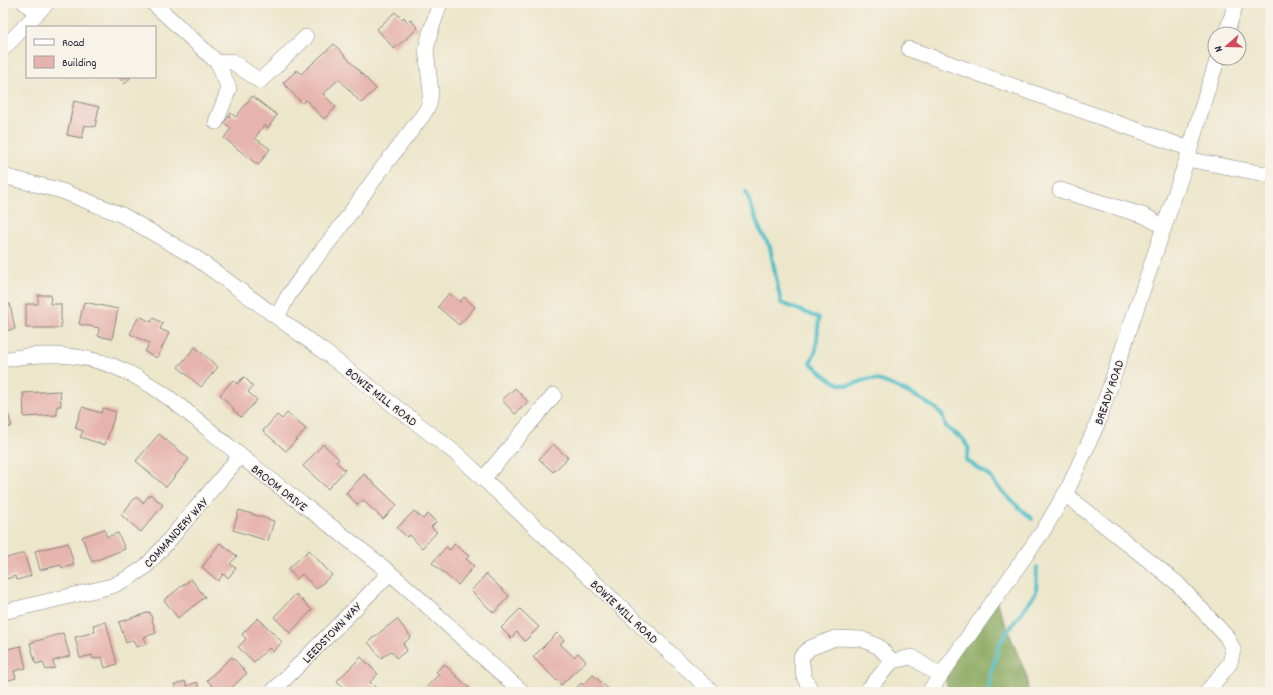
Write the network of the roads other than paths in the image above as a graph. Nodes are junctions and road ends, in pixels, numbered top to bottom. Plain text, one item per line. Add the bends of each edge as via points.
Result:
1 (25, 3) edge
2 (153, 3) edge
3 (440, 3) edge
4 (1236, 3) edge
5 (42, 8) edge
6 (1229, 26) edge
7 (306, 37) dead end
8 (909, 49) dead end
9 (3, 50) edge
10 (218, 63) junction
11 (1215, 66) edge
12 (216, 122) dead end
13 (1189, 154) junction
14 (1270, 174) edge
15 (3, 176) edge
16 (1060, 190) dead end
17 (1164, 226) junction
18 (277, 317) junction
19 (3, 360) edge
20 (554, 395) dead end
21 (240, 456) junction
22 (483, 479) junction
23 (1065, 494) junction
24 (390, 573) junction
25 (3, 612) edge
26 (892, 661) junction
27 (940, 676) junction
28 (519, 691) edge
29 (272, 692) edge
30 (712, 692) edge
31 (812, 692) edge
32 (866, 692) edge
33 (929, 692) edge
34 (1207, 692) edge

1 - 5 street
2 - 10 street
3 - 18 street via 426,50 431,92 429,105 308,268
4 - 6 street
5 - 9 street
7 - 10 street via 260,81 230,61
8 - 13 street
10 - 12 street via 229,89
11 - 13 street, BREADY ROAD
13 - 14 street
13 - 17 street, BREADY ROAD
15 - 18 street, BOWIE MILL ROAD via 62,191 122,214 196,258
16 - 17 street via 1145,216
17 - 23 street, BREADY ROAD via 1098,422
18 - 22 street, BOWIE MILL ROAD via 458,455
19 - 21 street, BROOM DRIVE via 44,355 76,357 113,366 142,380 172,401
20 - 22 street
21 - 24 street, BROOM DRIVE
21 - 25 street, COMMANDERY WAY via 159,552 145,567 130,577 112,586
22 - 30 street, BOWIE MILL ROAD
23 - 27 street, BREADY ROAD via 1043,531
23 - 34 street via 1177,584 1228,637 1233,650 1230,663
24 - 28 street, BROOM DRIVE
24 - 29 street, LEEDSTOWN WAY
26 - 27 street via 912,657
26 - 31 street via 879,647 862,639 835,638 810,648 801,657 804,676
26 - 32 street
27 - 33 street, BREADY ROAD

